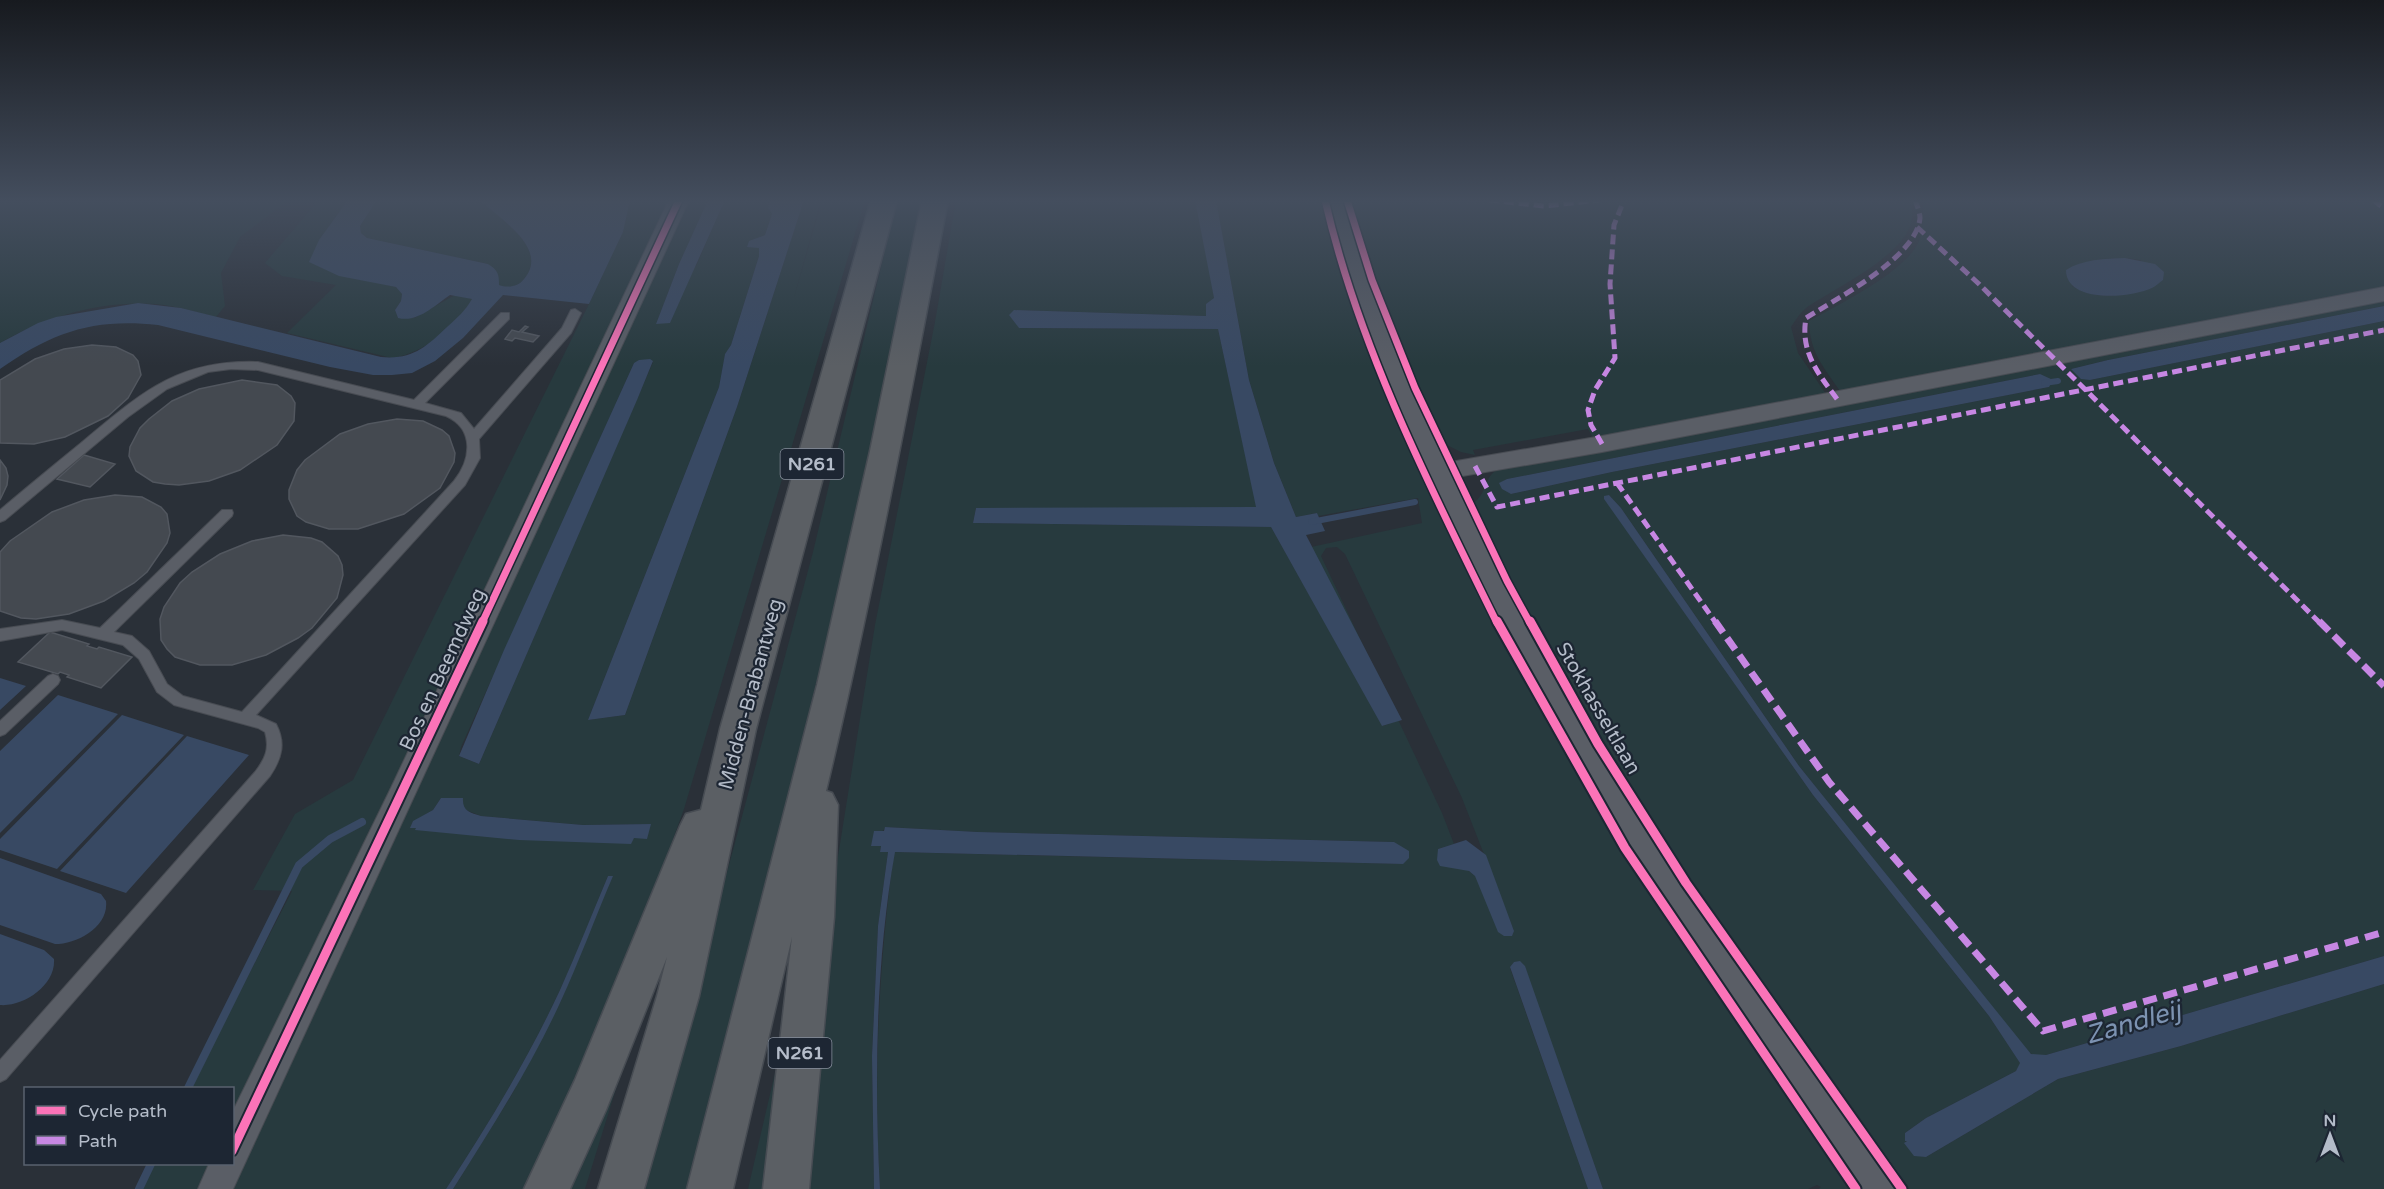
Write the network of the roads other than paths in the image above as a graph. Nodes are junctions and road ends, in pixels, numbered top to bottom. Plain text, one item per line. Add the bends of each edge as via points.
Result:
1 (653, 255) edge
2 (869, 255) edge
3 (924, 255) edge
4 (1352, 255) edge
5 (2384, 294) edge
6 (575, 313) dead end
7 (505, 316) dead end
8 (416, 405) junction
9 (473, 438) junction
10 (1438, 472) junction
11 (227, 513) dead end
12 (0, 517) edge
13 (103, 634) junction
14 (0, 635) edge
15 (53, 680) dead end
16 (244, 719) junction
17 (823, 728) junction
18 (738, 729) junction
19 (0, 730) edge
20 (2, 1068) edge
21 (234, 1147) edge
22 (227, 1165) edge
23 (215, 1189) edge
24 (547, 1189) edge
25 (621, 1189) edge
26 (710, 1189) edge
27 (786, 1189) edge
28 (1881, 1189) edge

1 - 21 street, Bos en Beemdweg
2 - 18 highway, Midden-Brabantweg / N261
3 - 17 highway, N261
4 - 10 street, Stokhasseltlaan via 1376,326
5 - 10 street
6 - 9 lane via 567,330
7 - 8 lane
8 - 9 lane via 454,414
8 - 12 lane via 258,366 211,368 147,394
9 - 16 lane via 471,465 454,490
10 - 28 street, Stokhasseltlaan via 1502,599 1629,825
11 - 13 lane
13 - 14 lane via 62,625
13 - 16 lane via 137,646 162,688 179,701
15 - 19 lane
16 - 20 lane via 271,728 277,745 270,765
17 - 26 highway
17 - 27 highway, N261 via 814,917
18 - 24 highway, N261 via 591,1095
18 - 25 highway, Midden-Brabantweg via 678,996
22 - 23 street

